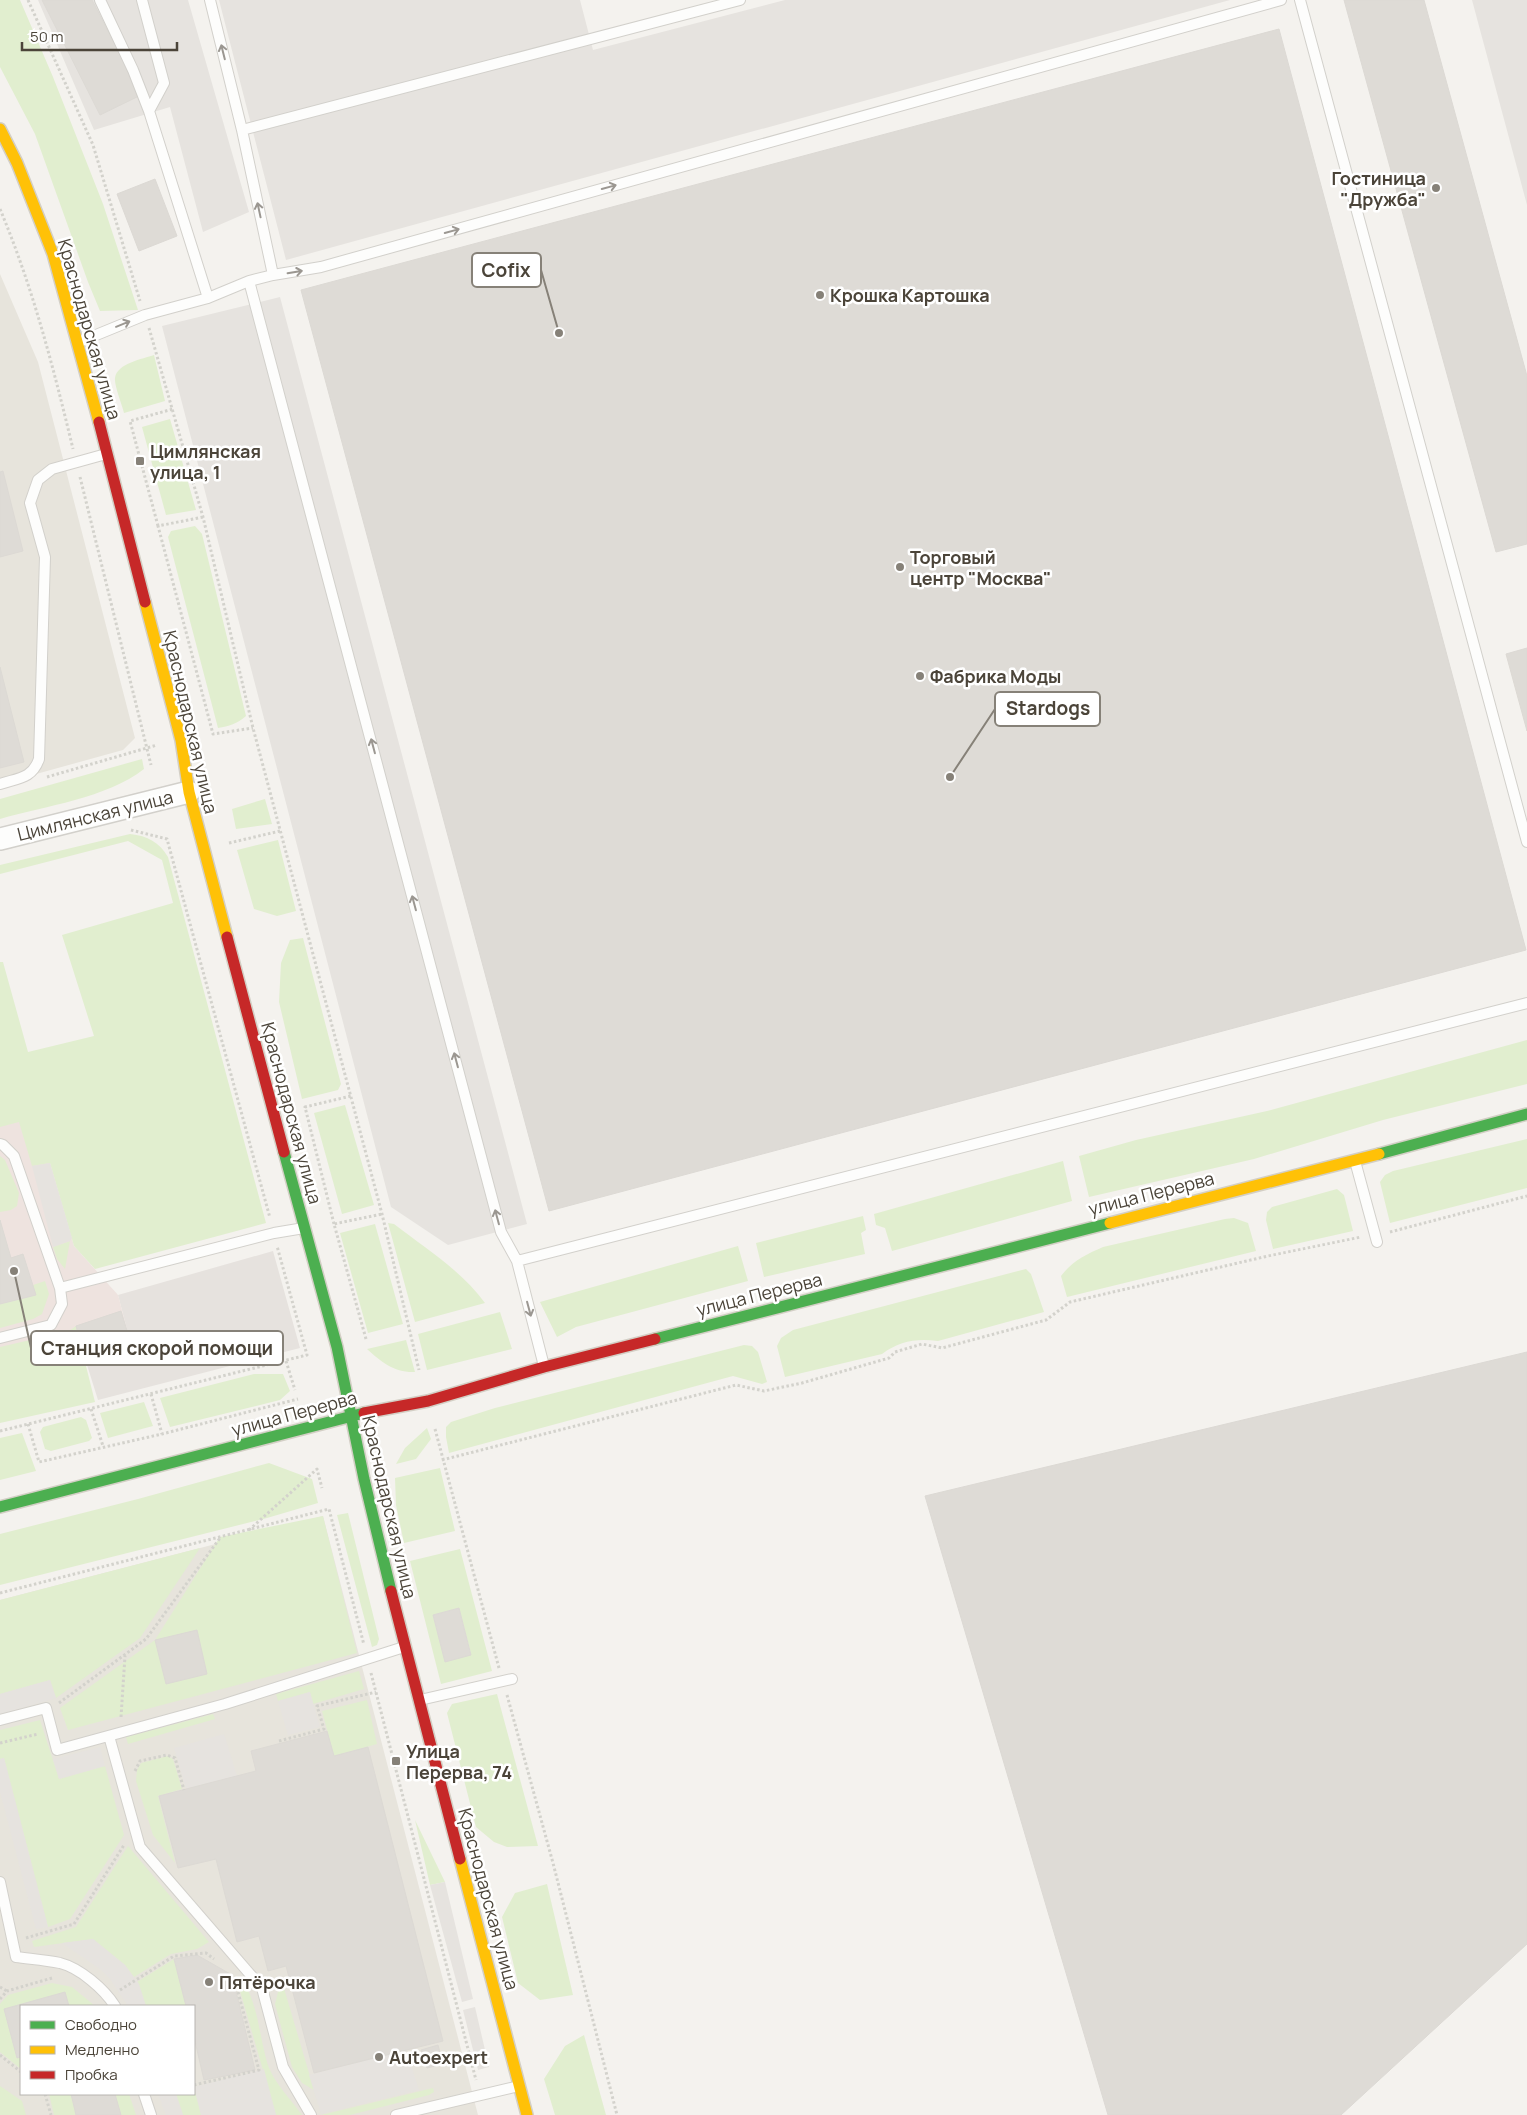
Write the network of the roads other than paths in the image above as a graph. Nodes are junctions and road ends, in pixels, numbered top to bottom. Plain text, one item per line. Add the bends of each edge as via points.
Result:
1 (100, 0) edge
2 (142, 0) edge
3 (210, 0) edge
4 (740, 0) edge
5 (1281, 0) edge
6 (1300, 0) edge
7 (149, 111) junction
8 (0, 129) edge
9 (242, 130) junction
10 (273, 275) junction
11 (249, 281) junction
12 (208, 298) junction
13 (78, 342) junction
14 (107, 454) junction
15 (0, 784) edge
16 (190, 792) junction
17 (0, 839) edge
18 (1527, 842) edge
19 (1527, 1003) edge
20 (1527, 1114) edge
21 (0, 1144) edge
22 (1355, 1160) junction
23 (305, 1228) junction
24 (1376, 1238) road end
25 (517, 1261) junction
26 (60, 1288) junction
27 (0, 1338) edge
28 (544, 1367) junction
29 (350, 1416) junction
30 (0, 1507) edge
31 (405, 1647) junction
32 (508, 1680) road end
33 (419, 1700) junction
34 (0, 1720) edge
35 (110, 1736) junction
36 (0, 1882) edge
37 (114, 2005) edge
38 (520, 2086) junction
39 (144, 2095) edge
40 (151, 2115) edge
41 (311, 2115) edge
42 (396, 2115) edge
43 (527, 2115) edge

1 - 7 lane via 134,70
2 - 7 lane via 164,83
9 -> 3 lane
4 - 9 lane
10 -> 5 lane via 321,268
6 - 18 lane
7 - 12 lane
8 - 13 street, Краснодарская улица via 53,254
10 -> 9 lane
10 - 11 lane
11 - 12 lane
25 -> 11 lane via 499,1223
13 -> 12 lane via 145,315
13 - 14 street, Краснодарская улица
14 - 15 lane via 52,469 38,480 30,503 45,558 39,759 35,770 28,775
14 - 16 street, Краснодарская улица via 181,740
16 - 17 street, Цимлянская улица
16 - 23 street, Краснодарская улица
19 - 25 lane
20 - 22 street, улица Перерва
21 - 26 lane via 14,1156
22 - 24 lane
22 - 28 street, улица Перерва
23 - 26 lane via 274,1233
23 - 29 street, Краснодарская улица via 337,1347
25 -> 28 lane
26 - 27 lane via 62,1304 51,1325
28 - 29 street, улица Перерва via 428,1400
29 - 30 street, улица Перерва
29 - 31 street, Краснодарская улица
31 - 33 street, Краснодарская улица
31 - 35 lane via 266,1692
32 - 33 lane
33 - 38 street, Краснодарская улица
34 - 35 lane via 46,1708 57,1750
35 - 41 lane via 140,1847 262,1988 283,2067
36 - 37 lane via 16,1957 62,1963 90,1979
38 - 42 lane
38 - 43 street, Краснодарская улица
39 - 40 lane

